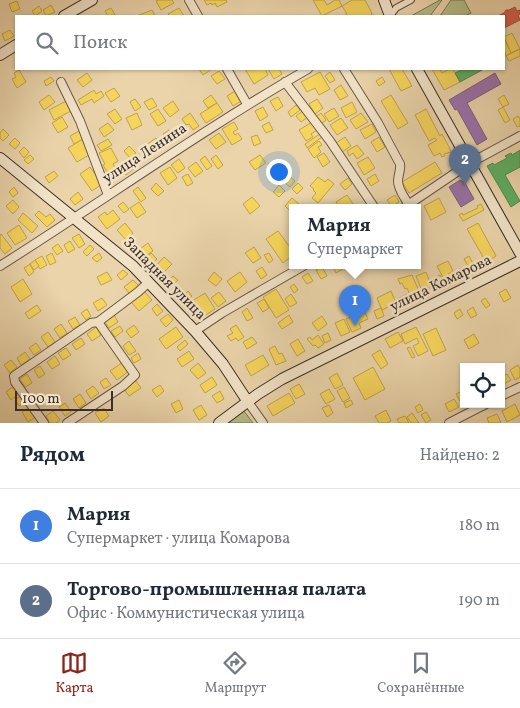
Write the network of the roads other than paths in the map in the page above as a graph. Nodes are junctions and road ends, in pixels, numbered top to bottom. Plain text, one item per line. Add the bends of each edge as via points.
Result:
1 (92, 0) edge
2 (189, 0) edge
3 (384, 0) edge
4 (411, 0) edge
5 (66, 15) edge
6 (197, 15) edge
7 (390, 15) edge
8 (391, 15) edge
9 (15, 46) edge
10 (0, 55) edge
11 (229, 70) edge
12 (306, 70) edge
13 (345, 70) edge
14 (418, 70) edge
15 (61, 82) dead end
16 (286, 82) junction
17 (248, 104) junction
18 (520, 136) edge
19 (0, 158) edge
20 (470, 163) junction
21 (108, 194) junction
22 (372, 204) edge
23 (406, 204) edge
24 (410, 204) edge
25 (76, 218) junction
26 (520, 252) edge
27 (520, 261) edge
28 (0, 266) edge
29 (298, 269) edge
30 (149, 282) junction
31 (98, 322) junction
32 (196, 331) junction
33 (520, 387) edge
34 (505, 394) edge
35 (248, 402) junction
36 (478, 408) edge
37 (44, 423) edge
38 (67, 423) edge
39 (219, 423) edge
40 (263, 423) edge
41 (450, 423) edge

1 - 5 main road
2 - 6 street
3 - 7 main road
4 - 8 street
9 - 10 main road
11 - 17 street
12 - 16 street, улица Ленина
13 - 23 street via 400,164 398,187
14 - 20 main road
15 - 21 street
16 - 17 street, улица Ленина
16 - 22 street
17 - 21 street, улица Ленина
18 - 20 street
19 - 25 main road, Западная улица
20 - 24 street
20 - 26 main road
21 - 25 street, улица Ленина
25 - 28 street, улица Ленина
25 - 30 main road, Западная улица
27 - 35 main road, улица Комарова via 282,379
29 - 32 street
30 - 31 street
30 - 32 main road, Западная улица
31 - 37 street via 91,323 14,376
31 - 38 street via 135,375
32 - 35 main road, Западная улица
33 - 34 street
35 - 39 main road, улица Комарова
35 - 40 street, Западная улица
36 - 41 street

